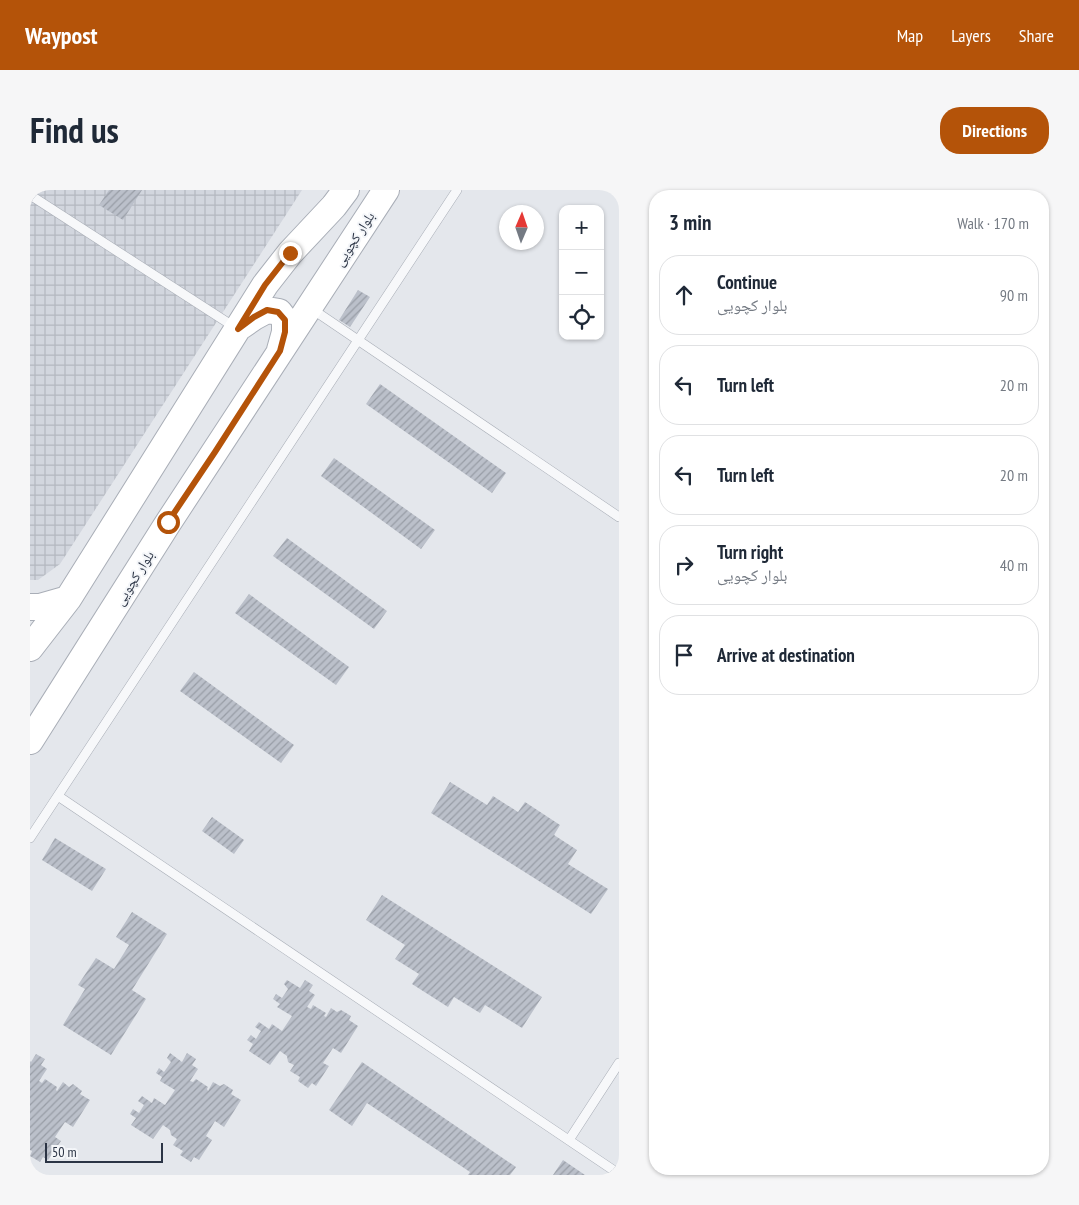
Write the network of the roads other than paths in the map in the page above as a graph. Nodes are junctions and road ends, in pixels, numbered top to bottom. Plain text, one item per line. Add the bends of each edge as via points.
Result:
1 (346, 190) edge
2 (386, 190) edge
3 (457, 190) edge
4 (30, 196) edge
5 (310, 307) junction
6 (238, 329) junction
7 (357, 340) junction
8 (280, 351) junction
9 (619, 517) edge
10 (68, 599) junction
11 (30, 607) edge
12 (32, 643) edge
13 (30, 741) edge
14 (58, 796) junction
15 (30, 838) edge
16 (619, 1062) edge
17 (569, 1140) junction
18 (619, 1174) edge

1 - 6 main road via 285,259
2 - 5 main road, بلوار کچویی
3 - 7 lane
4 - 6 lane
5 - 7 lane
5 - 8 main road, بلوار کچویی
6 - 8 main road via 267,310 278,312 285,320
6 - 10 main road
7 - 9 lane
7 - 14 lane
8 - 13 main road, بلوار کچویی
10 - 11 main road
10 - 12 main road
14 - 15 lane
14 - 17 lane
16 - 17 lane
17 - 18 lane

